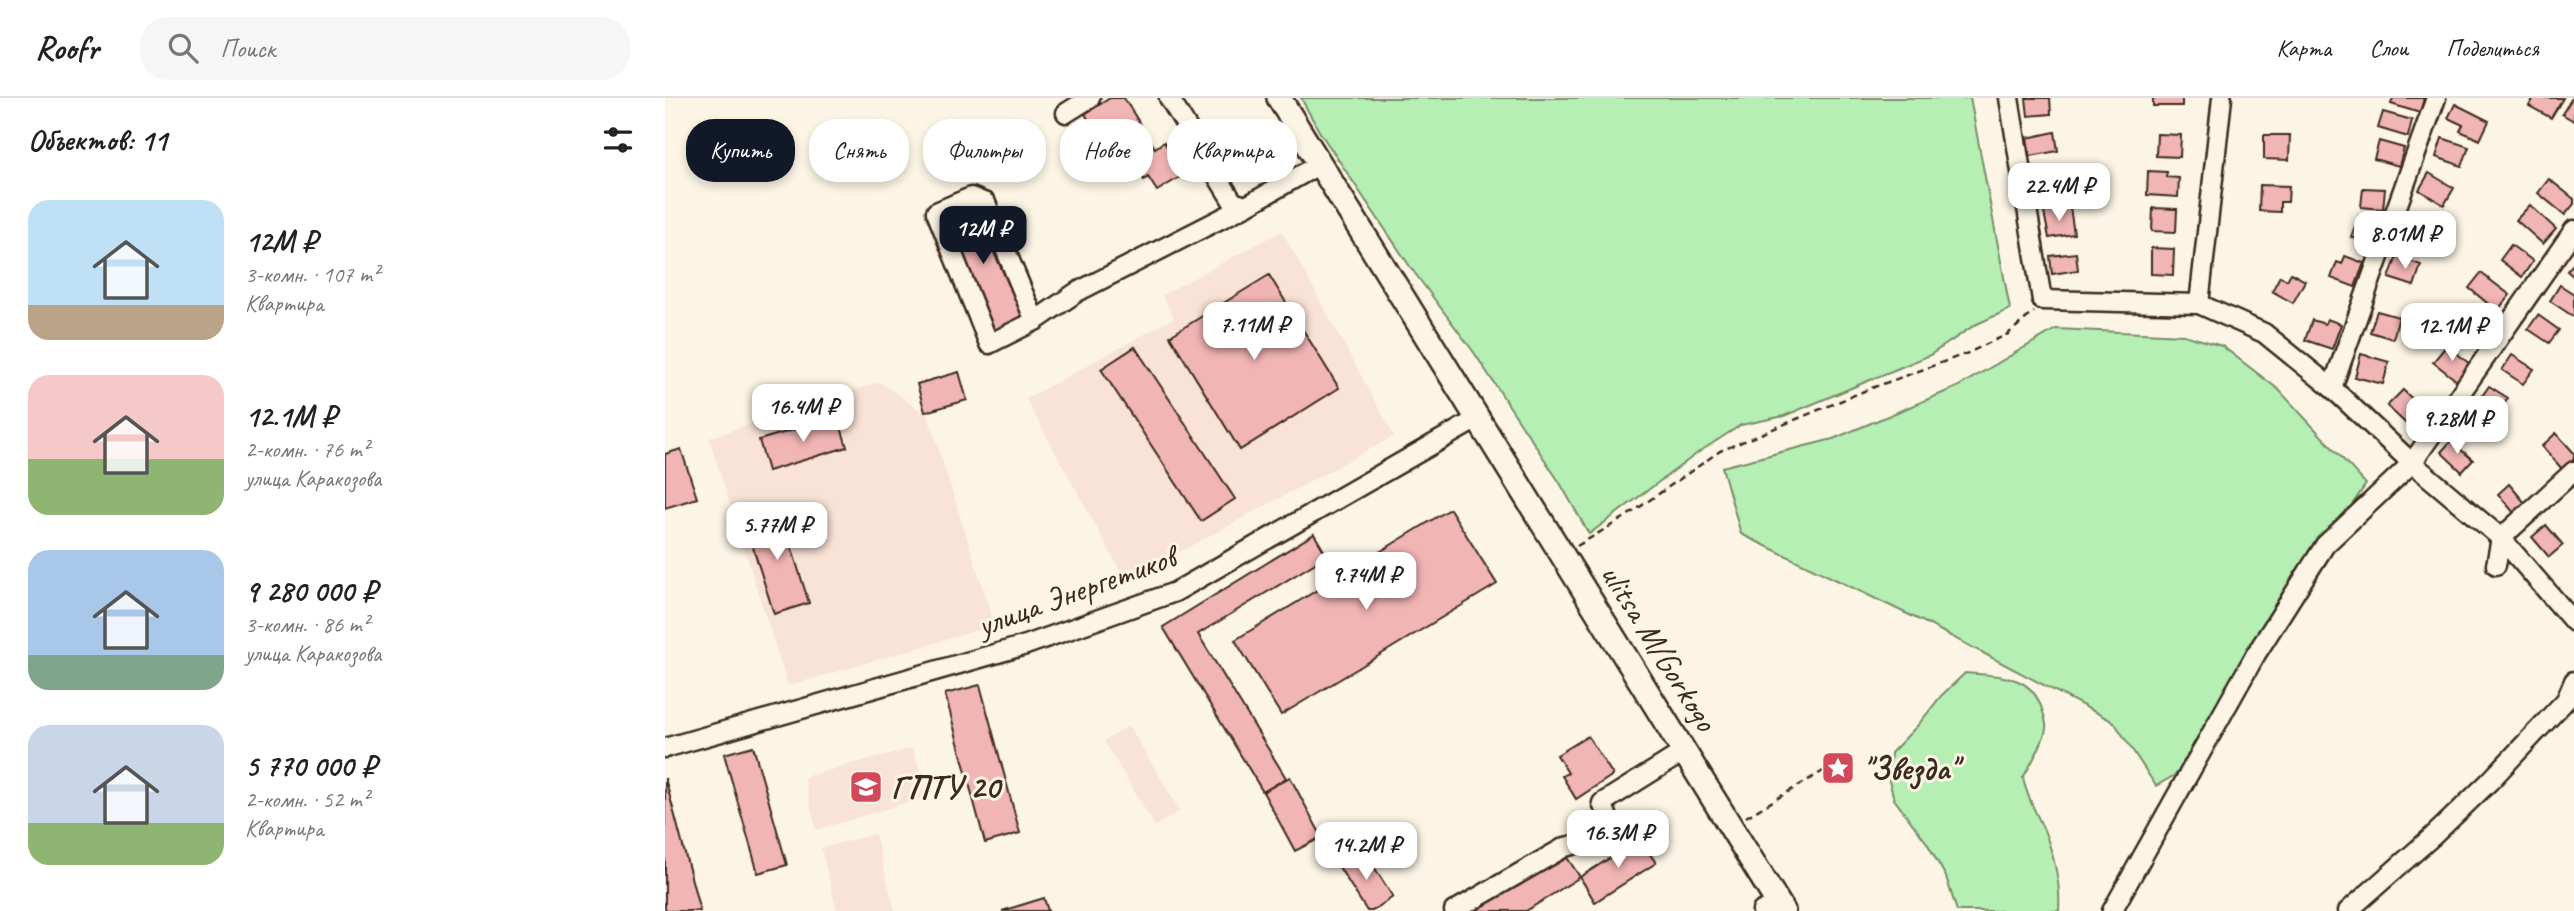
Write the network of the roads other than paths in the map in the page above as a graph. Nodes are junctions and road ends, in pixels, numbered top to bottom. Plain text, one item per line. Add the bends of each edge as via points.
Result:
1 (1090, 98) edge
2 (1169, 98) edge
3 (1279, 98) edge
4 (2010, 98) edge
5 (2223, 98) edge
6 (2435, 98) edge
7 (1066, 113) dead end
8 (1320, 164) junction
9 (1246, 206) junction
10 (2574, 230) edge
11 (2199, 304) junction
12 (1035, 321) junction
13 (2332, 388) junction
14 (1477, 419) junction
15 (2412, 463) junction
16 (2574, 471) edge
17 (2501, 538) junction
18 (2496, 565) dead end
19 (2574, 622) edge
20 (2574, 681) edge
21 (665, 748) edge
22 (1685, 751) junction
23 (1775, 908) edge
24 (1454, 911) edge
25 (2112, 911) edge
26 (2348, 911) edge

1 - 7 street
2 - 9 street via 1233,202
3 - 8 main road, ulitsa M/Gorkogo
4 - 11 street via 2042,300
5 - 11 street
6 - 13 street
8 - 9 street
8 - 14 main road, ulitsa M/Gorkogo
9 - 12 street via 1077,292
10 - 15 street
11 - 13 street via 2264,333
12 - 12 street via 989,344 936,212 971,197 986,203
13 - 15 street
14 - 21 street, улица Энергетиков via 1175,592 1026,645
14 - 22 main road, ulitsa M/Gorkogo
15 - 17 street
15 - 25 street via 2325,545 2256,654
16 - 17 street
17 - 18 street
17 - 19 street
20 - 26 street via 2566,700 2490,781
22 - 23 main road, ulitsa M/Gorkogo
22 - 24 street via 1602,803 1609,820 1606,827

